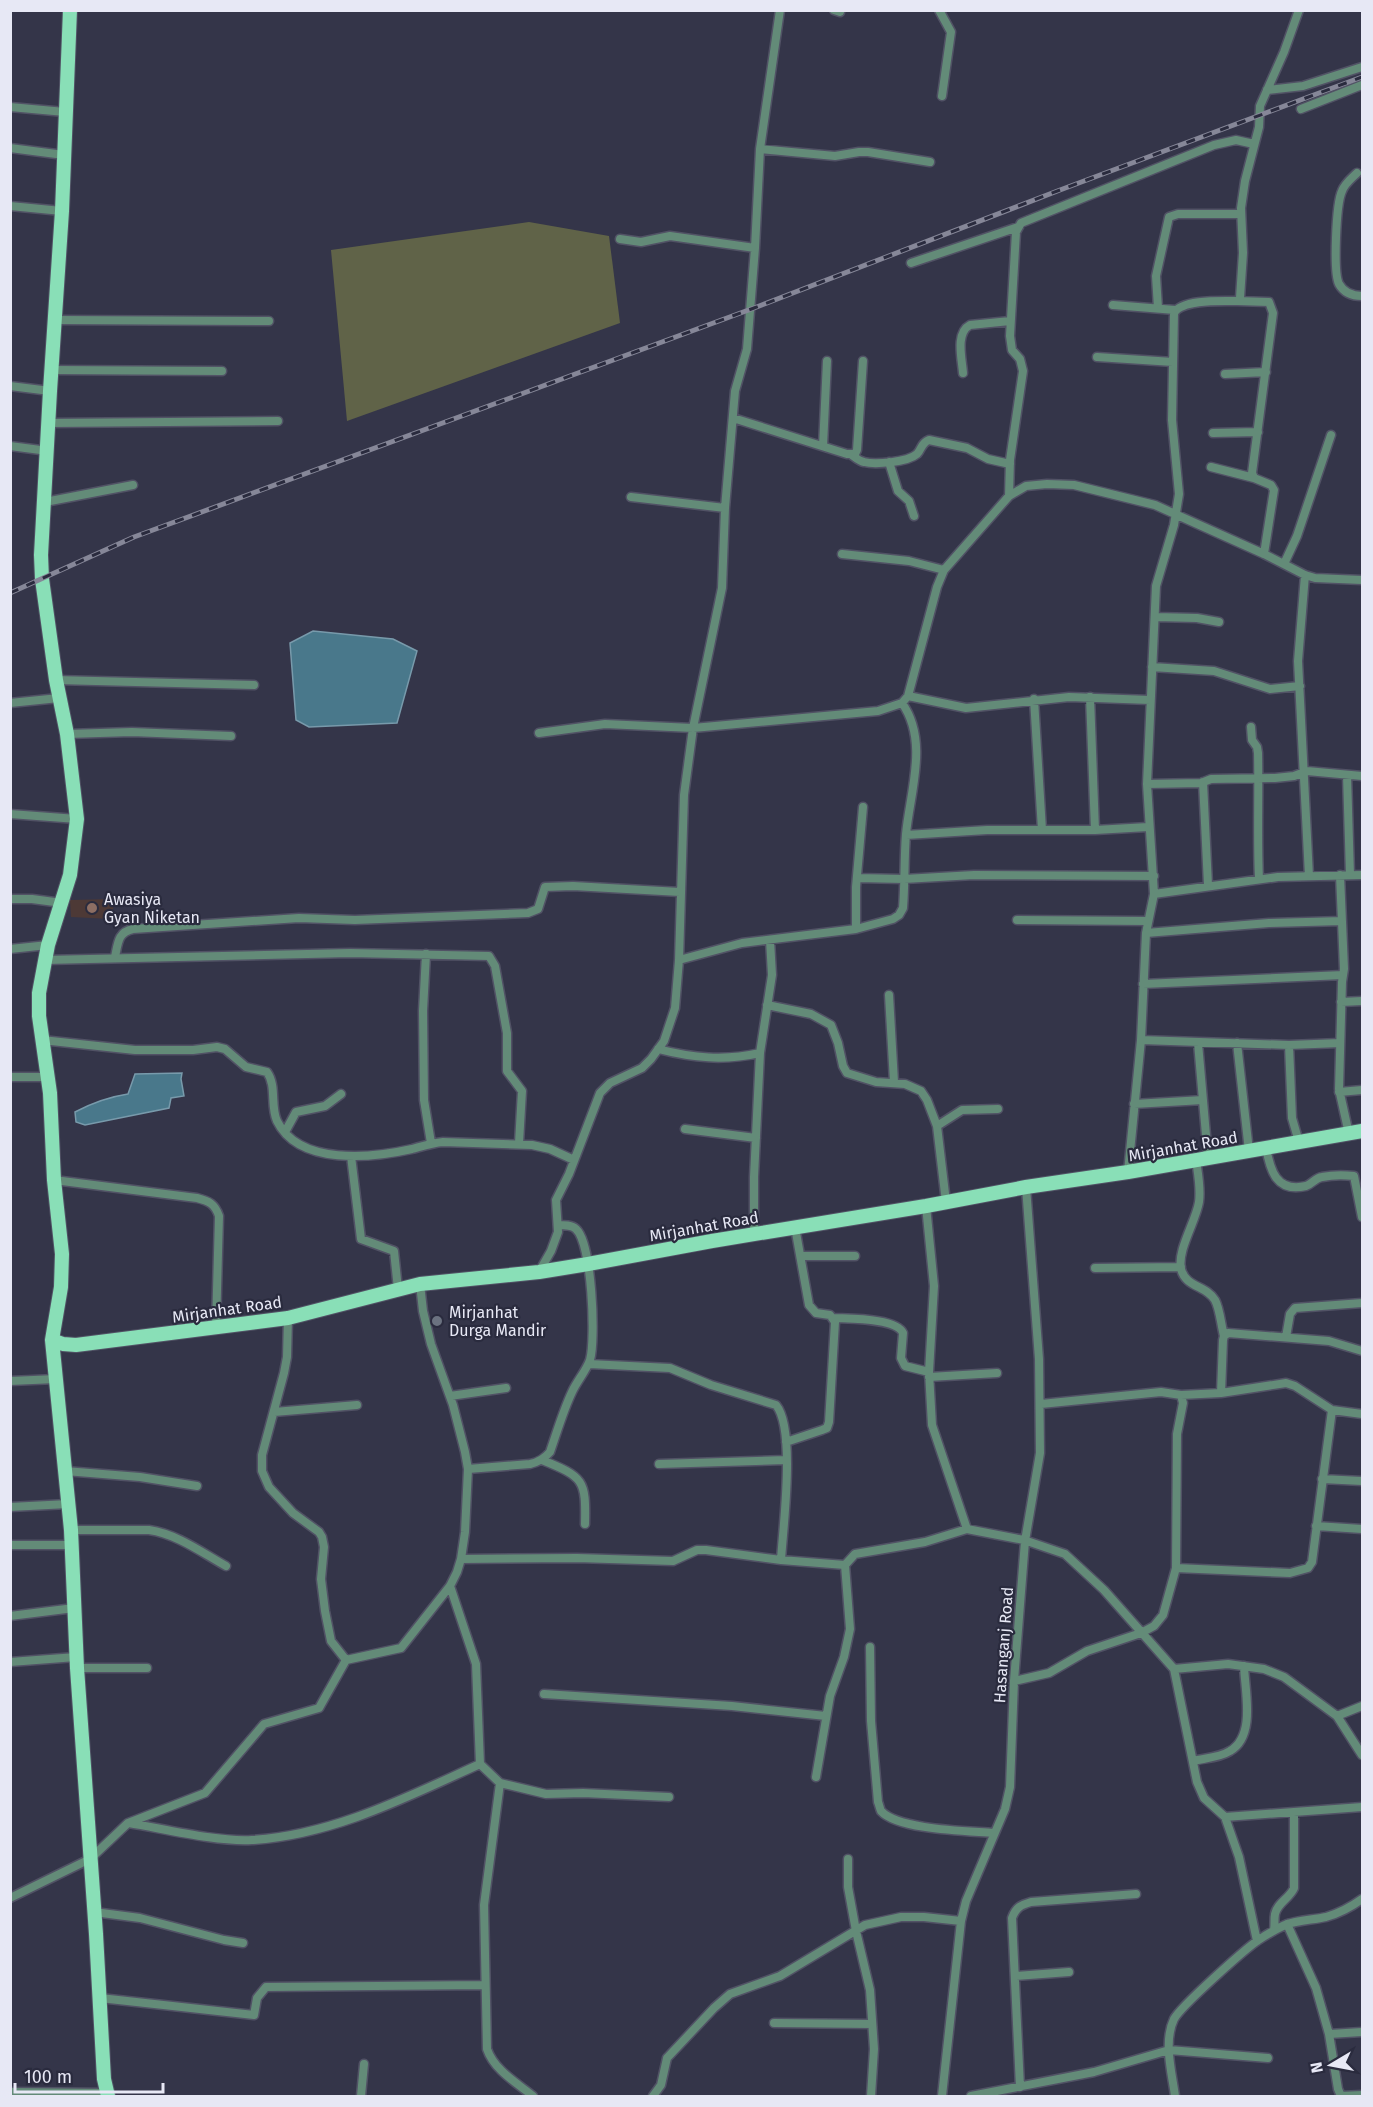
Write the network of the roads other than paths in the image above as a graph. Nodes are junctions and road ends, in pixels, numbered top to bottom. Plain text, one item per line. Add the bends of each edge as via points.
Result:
1 (70, 10) edge
2 (780, 10) edge
3 (939, 10) edge
4 (1299, 10) edge
5 (1362, 67) edge
6 (1362, 85) edge
7 (1267, 90) junction
8 (942, 96) dead end
9 (10, 107) edge
10 (1301, 109) dead end
11 (64, 112) junction
12 (1254, 144) junction
13 (10, 148) edge
14 (760, 149) junction
15 (64, 155) junction
16 (930, 162) dead end
17 (1357, 173) dead end
18 (10, 206) edge
19 (63, 211) junction
20 (1241, 214) junction
21 (1018, 227) junction
22 (620, 239) dead end
23 (755, 248) junction
24 (911, 263) dead end
25 (1362, 296) edge
26 (1237, 301) junction
27 (1113, 305) dead end
28 (1158, 308) junction
29 (1175, 310) junction
30 (55, 320) junction
31 (269, 321) dead end
32 (1010, 321) junction
33 (1097, 357) dead end
34 (827, 361) dead end
35 (863, 361) dead end
36 (1173, 362) junction
37 (51, 370) junction
38 (222, 370) dead end
39 (1266, 372) junction
40 (963, 373) dead end
41 (1226, 374) dead end
42 (10, 386) edge
43 (50, 391) junction
44 (733, 418) junction
45 (278, 421) dead end
46 (49, 423) junction
47 (1258, 432) junction
48 (1213, 434) dead end
49 (1331, 435) dead end
50 (10, 446) edge
51 (823, 446) junction
52 (48, 451) junction
53 (852, 454) junction
54 (889, 462) junction
55 (1010, 464) junction
56 (1211, 467) dead end
57 (1254, 478) junction
58 (133, 485) dead end
59 (1009, 496) junction
60 (631, 497) dead end
61 (45, 502) junction
62 (725, 508) junction
63 (1177, 514) junction
64 (914, 516) dead end
65 (842, 554) dead end
66 (1264, 554) junction
67 (1284, 564) junction
68 (944, 570) junction
69 (1305, 575) junction
70 (1362, 580) edge
71 (1155, 617) junction
72 (1219, 622) dead end
73 (1152, 667) junction
74 (56, 680) junction
75 (254, 685) dead end
76 (1300, 686) junction
77 (1090, 697) junction
78 (59, 698) junction
79 (1034, 699) junction
80 (905, 700) junction
81 (1150, 700) junction
82 (10, 703) edge
83 (1251, 727) dead end
84 (693, 728) junction
85 (538, 733) dead end
86 (67, 734) junction
87 (231, 736) dead end
88 (1304, 771) junction
89 (1347, 775) junction
90 (1362, 776) edge
91 (1258, 779) junction
92 (1203, 782) junction
93 (1147, 784) junction
94 (863, 807) dead end
95 (10, 814) edge
96 (76, 819) junction
97 (1148, 827) junction
98 (1042, 830) junction
99 (1095, 830) junction
100 (906, 835) junction
101 (1340, 875) junction
102 (1350, 875) junction
103 (1362, 875) edge
104 (1154, 876) junction
105 (1309, 876) junction
106 (856, 878) junction
107 (904, 879) junction
108 (1259, 879) junction
109 (1208, 885) junction
110 (680, 892) junction
111 (1154, 894) junction
112 (10, 899) edge
113 (62, 903) junction
114 (1017, 920) dead end
115 (1148, 921) junction
116 (1342, 921) junction
117 (856, 929) junction
118 (1146, 933) junction
119 (770, 940) junction
120 (48, 945) junction
121 (10, 949) edge
122 (426, 954) junction
123 (115, 957) junction
124 (45, 960) junction
125 (679, 960) junction
126 (1343, 975) junction
127 (1143, 984) junction
128 (889, 995) dead end
129 (1362, 1001) edge
130 (1341, 1002) junction
131 (767, 1005) junction
132 (42, 1040) junction
133 (1141, 1040) junction
134 (1198, 1043) junction
135 (1237, 1043) junction
136 (1340, 1043) junction
137 (1290, 1045) junction
138 (658, 1049) junction
139 (760, 1053) junction
140 (10, 1077) edge
141 (48, 1077) junction
142 (894, 1082) junction
143 (1362, 1090) edge
144 (1339, 1092) junction
145 (341, 1094) dead end
146 (1203, 1100) junction
147 (1134, 1104) junction
148 (998, 1109) dead end
149 (936, 1126) junction
150 (685, 1129) dead end
151 (285, 1132) junction
152 (1356, 1133) edge
153 (756, 1137) junction
154 (1299, 1142) junction
155 (431, 1143) junction
156 (519, 1143) junction
157 (1266, 1147) junction
158 (1249, 1151) junction
159 (351, 1156) junction
160 (1202, 1159) junction
161 (574, 1160) junction
162 (1128, 1172) junction
163 (54, 1180) junction
164 (1026, 1187) junction
165 (946, 1202) junction
166 (926, 1206) junction
167 (1362, 1217) edge
168 (558, 1225) junction
169 (795, 1227) junction
170 (754, 1234) junction
171 (801, 1256) junction
172 (855, 1256) dead end
173 (588, 1264) junction
174 (1180, 1267) junction
175 (1095, 1268) dead end
176 (539, 1272) junction
177 (420, 1284) junction
178 (398, 1289) junction
179 (1362, 1303) edge
180 (288, 1318) junction
181 (834, 1318) junction
182 (216, 1327) junction
183 (1224, 1336) junction
184 (1286, 1336) junction
185 (52, 1340) junction
186 (1362, 1351) edge
187 (589, 1364) junction
188 (997, 1373) dead end
189 (929, 1374) junction
190 (56, 1378) junction
191 (10, 1380) edge
192 (506, 1388) dead end
193 (1221, 1392) junction
194 (1181, 1395) junction
195 (450, 1396) junction
196 (1041, 1404) junction
197 (357, 1405) dead end
198 (1332, 1410) junction
199 (274, 1412) junction
200 (1362, 1414) edge
201 (786, 1442) junction
202 (542, 1460) junction
203 (786, 1460) junction
204 (659, 1464) dead end
205 (468, 1469) junction
206 (65, 1471) junction
207 (1323, 1479) junction
208 (1362, 1481) edge
209 (197, 1486) dead end
210 (68, 1504) junction
211 (10, 1507) edge
212 (585, 1524) dead end
213 (1316, 1526) junction
214 (967, 1529) junction
215 (1362, 1529) edge
216 (71, 1530) junction
217 (1025, 1541) junction
218 (10, 1545) edge
219 (72, 1545) junction
220 (460, 1559) junction
221 (781, 1560) junction
222 (845, 1565) junction
223 (226, 1566) dead end
224 (1176, 1568) junction
225 (450, 1586) junction
226 (74, 1608) junction
227 (10, 1616) edge
228 (1141, 1633) junction
229 (870, 1647) dead end
230 (346, 1660) junction
231 (10, 1662) edge
232 (77, 1662) junction
233 (1244, 1666) junction
234 (147, 1668) dead end
235 (1174, 1669) junction
236 (1014, 1681) junction
237 (544, 1694) dead end
238 (1362, 1706) edge
239 (826, 1716) junction
240 (1337, 1716) junction
241 (1362, 1755) edge
242 (1193, 1761) junction
243 (480, 1764) junction
244 (816, 1777) dead end
245 (500, 1783) junction
246 (669, 1797) dead end
247 (1362, 1807) edge
248 (1294, 1812) junction
249 (1225, 1817) junction
250 (128, 1823) junction
251 (993, 1833) junction
252 (90, 1859) junction
253 (848, 1859) dead end
254 (1136, 1894) dead end
255 (10, 1898) edge
256 (1362, 1899) edge
257 (94, 1912) junction
258 (961, 1921) junction
259 (1287, 1924) junction
260 (1274, 1930) junction
261 (856, 1931) junction
262 (1257, 1941) junction
263 (243, 1943) dead end
264 (1069, 1972) dead end
265 (1015, 1976) junction
266 (485, 1984) junction
267 (100, 1998) junction
268 (774, 2023) dead end
269 (873, 2024) junction
270 (1362, 2032) edge
271 (1329, 2034) junction
272 (1169, 2050) junction
273 (1268, 2058) dead end
274 (364, 2064) dead end
275 (1014, 2091) edge
276 (10, 2092) edge
277 (108, 2095) edge
278 (1362, 2095) edge
279 (362, 2097) edge
280 (533, 2097) edge
281 (652, 2097) edge
282 (871, 2097) edge
283 (942, 2097) edge
284 (971, 2097) edge
285 (1175, 2097) edge

1 - 11 main road
2 - 14 street
3 - 8 street via 951,32
4 - 7 street
5 - 7 street via 1303,86
6 - 10 street
7 - 12 street via 1260,106
9 - 11 street
11 - 15 main road
12 - 20 street
12 - 21 street via 1236,140 1214,144 1021,222
13 - 15 street
14 - 16 street via 836,156 868,152
14 - 23 street
15 - 19 main road
17 - 25 street via 1347,182 1340,198 1336,277 1343,290
18 - 19 street
19 - 30 main road
20 - 26 street via 1242,268
20 - 28 street via 1169,217 1156,276
21 - 24 street
21 - 32 street
22 - 23 street via 641,242 670,236
23 - 44 street via 747,349 735,391
26 - 29 street via 1196,303
26 - 39 street via 1271,304
27 - 28 street
28 - 29 street
29 - 36 street
30 - 31 street
30 - 37 main road
32 - 40 street via 965,328 961,336
32 - 55 street via 1010,346 1023,371
33 - 36 street
34 - 51 street
35 - 53 street via 857,450
36 - 63 street
37 - 38 street
37 - 43 main road
39 - 41 street
39 - 47 street
42 - 43 street
43 - 46 main road
44 - 51 street
44 - 62 street
45 - 46 street
46 - 52 main road
47 - 48 street
47 - 57 street
49 - 67 street
50 - 52 street
51 - 53 street
52 - 61 main road
53 - 54 street via 863,462
54 - 55 street via 913,457 929,440 967,448
54 - 64 street via 898,491 909,501
55 - 59 street
56 - 57 street
57 - 66 street via 1274,490
58 - 61 street
59 - 63 street via 1026,486 1074,485
59 - 68 street
60 - 62 street
61 - 74 main road via 42,579
62 - 84 street via 722,588
63 - 66 street
63 - 71 street via 1157,577
65 - 68 street via 909,561
66 - 67 street
67 - 69 street
68 - 80 street
69 - 70 street
69 - 76 street
71 - 72 street
71 - 73 street
73 - 76 street via 1214,671 1270,689
73 - 81 street
74 - 75 street
74 - 78 main road
76 - 88 street
77 - 79 street
77 - 81 street
77 - 99 street
78 - 82 street
78 - 86 main road
79 - 80 street via 966,708
79 - 98 street
80 - 84 street via 878,711
80 - 100 street via 914,729 916,776
81 - 93 street
83 - 91 street via 1257,748
84 - 85 street via 605,724
84 - 110 street via 684,795
86 - 87 street
86 - 96 main road
88 - 89 street
88 - 91 street via 1294,776
88 - 105 street
89 - 90 street
89 - 102 street
91 - 92 street
91 - 108 street
92 - 93 street
92 - 109 street
93 - 97 street
94 - 106 street
95 - 96 street
96 - 113 main road via 72,863
97 - 99 street
97 - 104 street
98 - 99 street
98 - 100 street
100 - 107 street
101 - 102 street
101 - 105 street
101 - 116 street
102 - 103 street
104 - 107 street via 974,875
104 - 111 street
105 - 108 street
106 - 107 street
106 - 117 street
107 - 117 street via 899,915
108 - 109 street
109 - 111 street
110 - 123 street via 544,887 538,909 528,913 355,920 299,918 133,929 120,936
110 - 125 street
111 - 115 street
112 - 113 street
113 - 120 main road
114 - 115 street
115 - 118 street
116 - 118 street
116 - 126 street
117 - 119 street
118 - 127 street
119 - 125 street via 742,943
119 - 131 street via 772,975
120 - 121 street
120 - 124 main road
122 - 123 street
122 - 155 street via 424,1100
122 - 156 street via 489,956 495,966 508,1043 507,1071 522,1091
123 - 124 street
124 - 132 main road via 39,993
125 - 138 street via 675,1008
126 - 127 street
126 - 130 street
127 - 133 street
128 - 142 street
129 - 130 street
130 - 136 street
131 - 139 street
131 - 142 street via 811,1014 828,1022 835,1031 844,1071 866,1080
132 - 141 main road
132 - 151 street via 135,1050 225,1049 243,1066 269,1075 274,1112
133 - 134 street
133 - 147 street
134 - 135 street
134 - 146 street
135 - 137 street
135 - 158 street
136 - 137 street
136 - 144 street
137 - 154 street via 1292,1118
138 - 139 street via 721,1059
138 - 161 street via 642,1068 610,1083 600,1093
139 - 153 street
140 - 141 street
141 - 163 main road
142 - 149 street via 921,1091
143 - 144 street
144 - 152 street
145 - 151 street via 325,1106 296,1112
146 - 147 street
146 - 160 street
147 - 162 street
148 - 149 street via 962,1110
149 - 165 street
150 - 153 street
151 - 159 street via 315,1152
152 - 154 main road, Mirjanhat Road
153 - 170 street
154 - 157 main road, Mirjanhat Road
155 - 156 street
155 - 159 street
156 - 161 street
157 - 158 main road, Mirjanhat Road
157 - 167 street via 1272,1173 1287,1186 1306,1186 1321,1177 1354,1176
158 - 160 main road, Mirjanhat Road
159 - 178 street via 361,1239 394,1251
160 - 162 main road, Mirjanhat Road
160 - 174 street via 1198,1205
161 - 168 street via 556,1200
162 - 164 main road, Mirjanhat Road
163 - 182 street via 196,1197 216,1207
163 - 185 main road via 62,1254
164 - 165 main road, Mirjanhat Road
164 - 196 street, Hasanganj Road
165 - 166 main road, Mirjanhat Road
166 - 169 main road, Mirjanhat Road
166 - 189 street via 934,1286
168 - 173 street via 578,1231
168 - 176 street via 557,1238
169 - 170 main road, Mirjanhat Road
169 - 171 street
170 - 173 main road, Mirjanhat Road
171 - 172 street
171 - 181 street via 808,1305
173 - 176 main road, Mirjanhat Road
173 - 187 street via 592,1301
174 - 175 street
174 - 183 street via 1186,1281 1215,1301
176 - 177 main road, Mirjanhat Road
177 - 178 main road, Mirjanhat Road
177 - 195 street via 431,1344
178 - 180 main road, Mirjanhat Road
179 - 184 street via 1295,1308
180 - 182 main road, Mirjanhat Road
180 - 199 street via 287,1357
181 - 189 street via 898,1327 903,1333 901,1358 905,1366
181 - 201 street via 829,1422 822,1430
182 - 185 main road, Mirjanhat Road via 76,1345
183 - 184 street
183 - 193 street
184 - 186 street via 1329,1341
185 - 190 main road
187 - 201 street via 670,1368 772,1403 781,1414
187 - 202 street via 565,1406 550,1452
188 - 189 street
189 - 214 street via 934,1436
190 - 191 street
190 - 206 main road
192 - 195 street
193 - 194 street
193 - 198 street via 1286,1383
194 - 196 street via 1161,1392
194 - 224 street
195 - 205 street
196 - 217 street, Hasanganj Road via 1040,1453
197 - 199 street
198 - 200 street
198 - 207 street
199 - 230 street via 262,1455 262,1471 269,1487 322,1537 324,1611 331,1641
201 - 203 street
202 - 205 street
202 - 212 street via 570,1473 582,1485
203 - 204 street
203 - 221 street
205 - 220 street
206 - 209 street
206 - 210 main road
207 - 208 street
207 - 213 street
210 - 211 street
210 - 216 main road
213 - 215 street
213 - 224 street via 1312,1562 1301,1571
214 - 217 street
214 - 222 street via 925,1542 855,1554
216 - 219 main road
216 - 223 street via 161,1532
217 - 228 street via 1065,1554 1104,1590
217 - 236 street, Hasanganj Road
218 - 219 street
219 - 226 main road
220 - 221 street via 674,1561 706,1550
220 - 225 street
221 - 222 street
222 - 239 street via 850,1629
224 - 228 street via 1163,1615
225 - 230 street via 401,1648
225 - 243 street via 476,1664
226 - 227 street
226 - 232 main road
228 - 235 street
228 - 236 street via 1087,1651 1048,1673
229 - 251 street via 871,1721 880,1810 912,1825
230 - 250 street via 319,1708 264,1724 206,1793
231 - 232 street
232 - 234 street
232 - 252 main road
233 - 235 street
233 - 240 street via 1284,1677
233 - 242 street via 1246,1724 1241,1740 1224,1754
235 - 242 street
236 - 251 street, Hasanganj Road via 1010,1787
237 - 239 street
238 - 240 street
239 - 244 street
240 - 241 street
242 - 249 street via 1204,1798
243 - 245 street
243 - 250 street via 382,1809 302,1833 250,1840
245 - 246 street via 546,1794
245 - 266 street via 484,1905
247 - 248 street
248 - 249 street
248 - 260 street via 1294,1888 1275,1914
249 - 262 street via 1239,1857
250 - 252 street
251 - 258 street, Hasanganj Road
252 - 255 street
252 - 257 main road
253 - 261 street via 848,1887
254 - 265 street via 1020,1905 1012,1918
256 - 259 street via 1344,1911
257 - 263 street via 140,1918
257 - 267 main road
258 - 261 street via 901,1917 865,1925
258 - 283 street, Hasanganj Road
259 - 260 street
259 - 271 street via 1316,1988
260 - 262 street
261 - 269 street via 870,1990
261 - 281 street via 780,1976 730,1994 667,2058 661,2085
262 - 272 street via 1174,2019
264 - 265 street
265 - 275 street
266 - 267 street via 266,1987 257,1998 254,2015
266 - 280 street via 486,2049 490,2058
267 - 277 main road
268 - 269 street
269 - 282 street
270 - 271 street
271 - 278 street via 1341,2096
272 - 273 street
272 - 275 street
272 - 285 street
274 - 279 street
275 - 284 street
276 - 277 street

